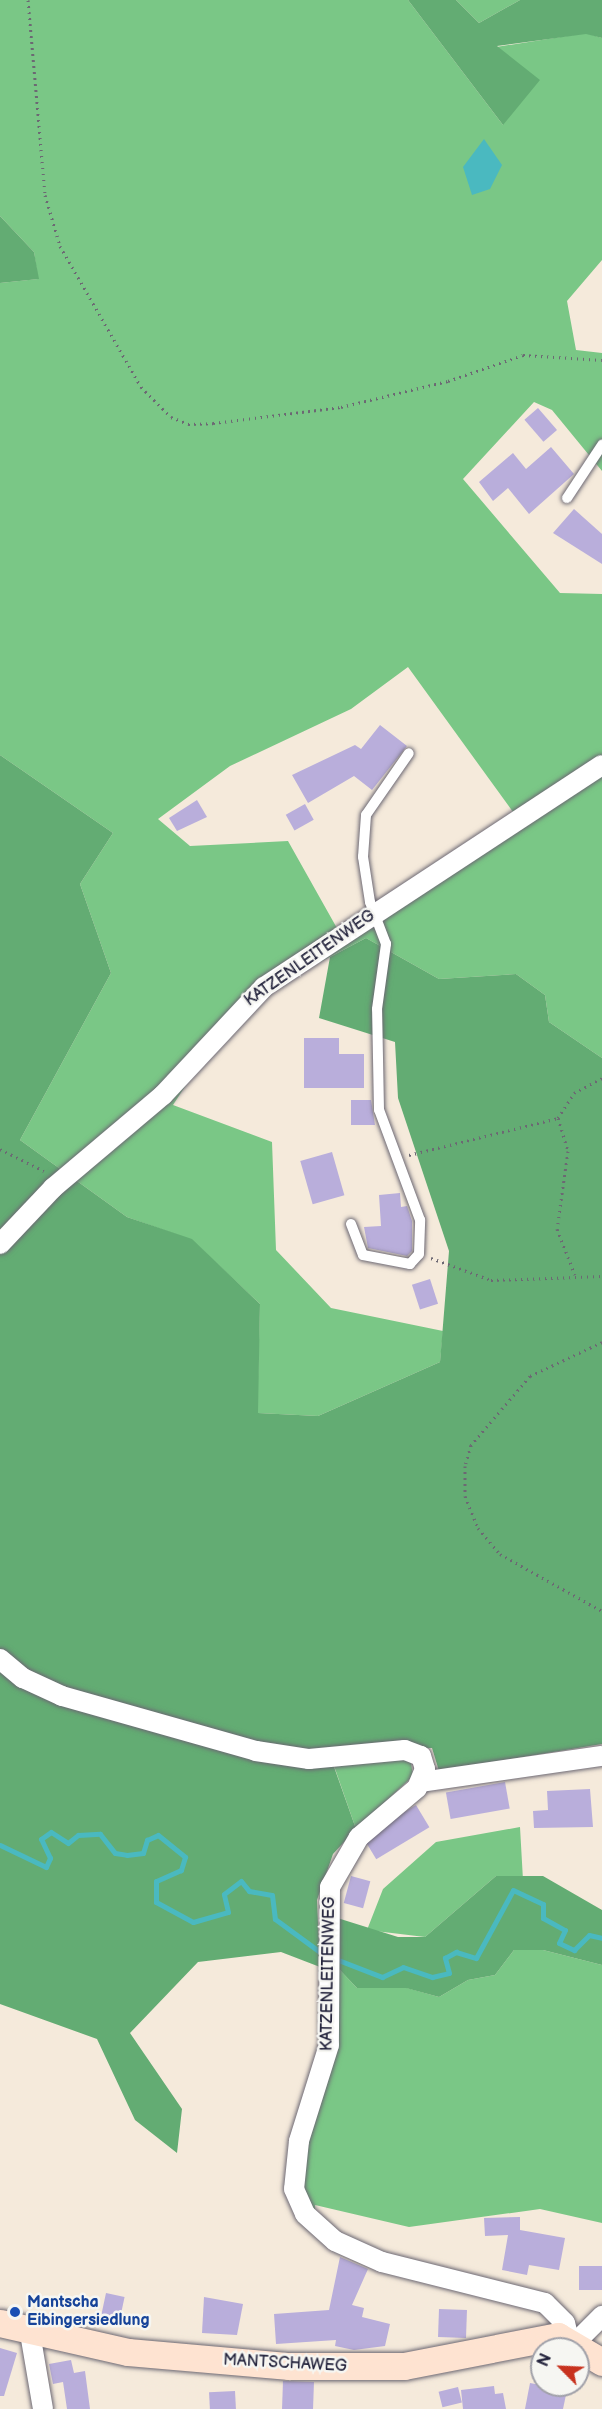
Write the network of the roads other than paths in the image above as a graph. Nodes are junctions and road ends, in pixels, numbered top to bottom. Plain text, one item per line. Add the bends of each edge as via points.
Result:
1 (602, 446) edge
2 (567, 498) dead end
3 (409, 753) dead end
4 (602, 765) edge
5 (373, 914) junction
6 (351, 1224) dead end
7 (0, 1244) edge
8 (0, 1659) edge
9 (602, 1756) edge
10 (421, 1782) junction
11 (602, 2316) edge
12 (0, 2323) edge
13 (30, 2333) junction
14 (571, 2337) edge
15 (578, 2337) edge
16 (530, 2340) edge
17 (43, 2409) edge

1 - 2 lane
3 - 5 lane via 377,794 363,825 364,870
4 - 5 street, KATZENLEITENWEG
5 - 6 lane via 386,944 377,1009 379,1110 393,1159 420,1220 419,1254 410,1264 363,1255
5 - 7 street, KATZENLEITENWEG via 245,1003 163,1095 63,1180
8 - 10 street via 23,1678 62,1696 256,1751 309,1759 412,1750 424,1761
9 - 10 street
10 - 14 street, KATZENLEITENWEG via 369,1826 340,1865 328,1898 327,2060 294,2170 305,2214 335,2241 382,2262 545,2303 565,2323
11 - 15 street
12 - 13 street, MANTSCHAWEG
13 - 16 street, MANTSCHAWEG via 128,2352 346,2368 405,2366
13 - 17 street

